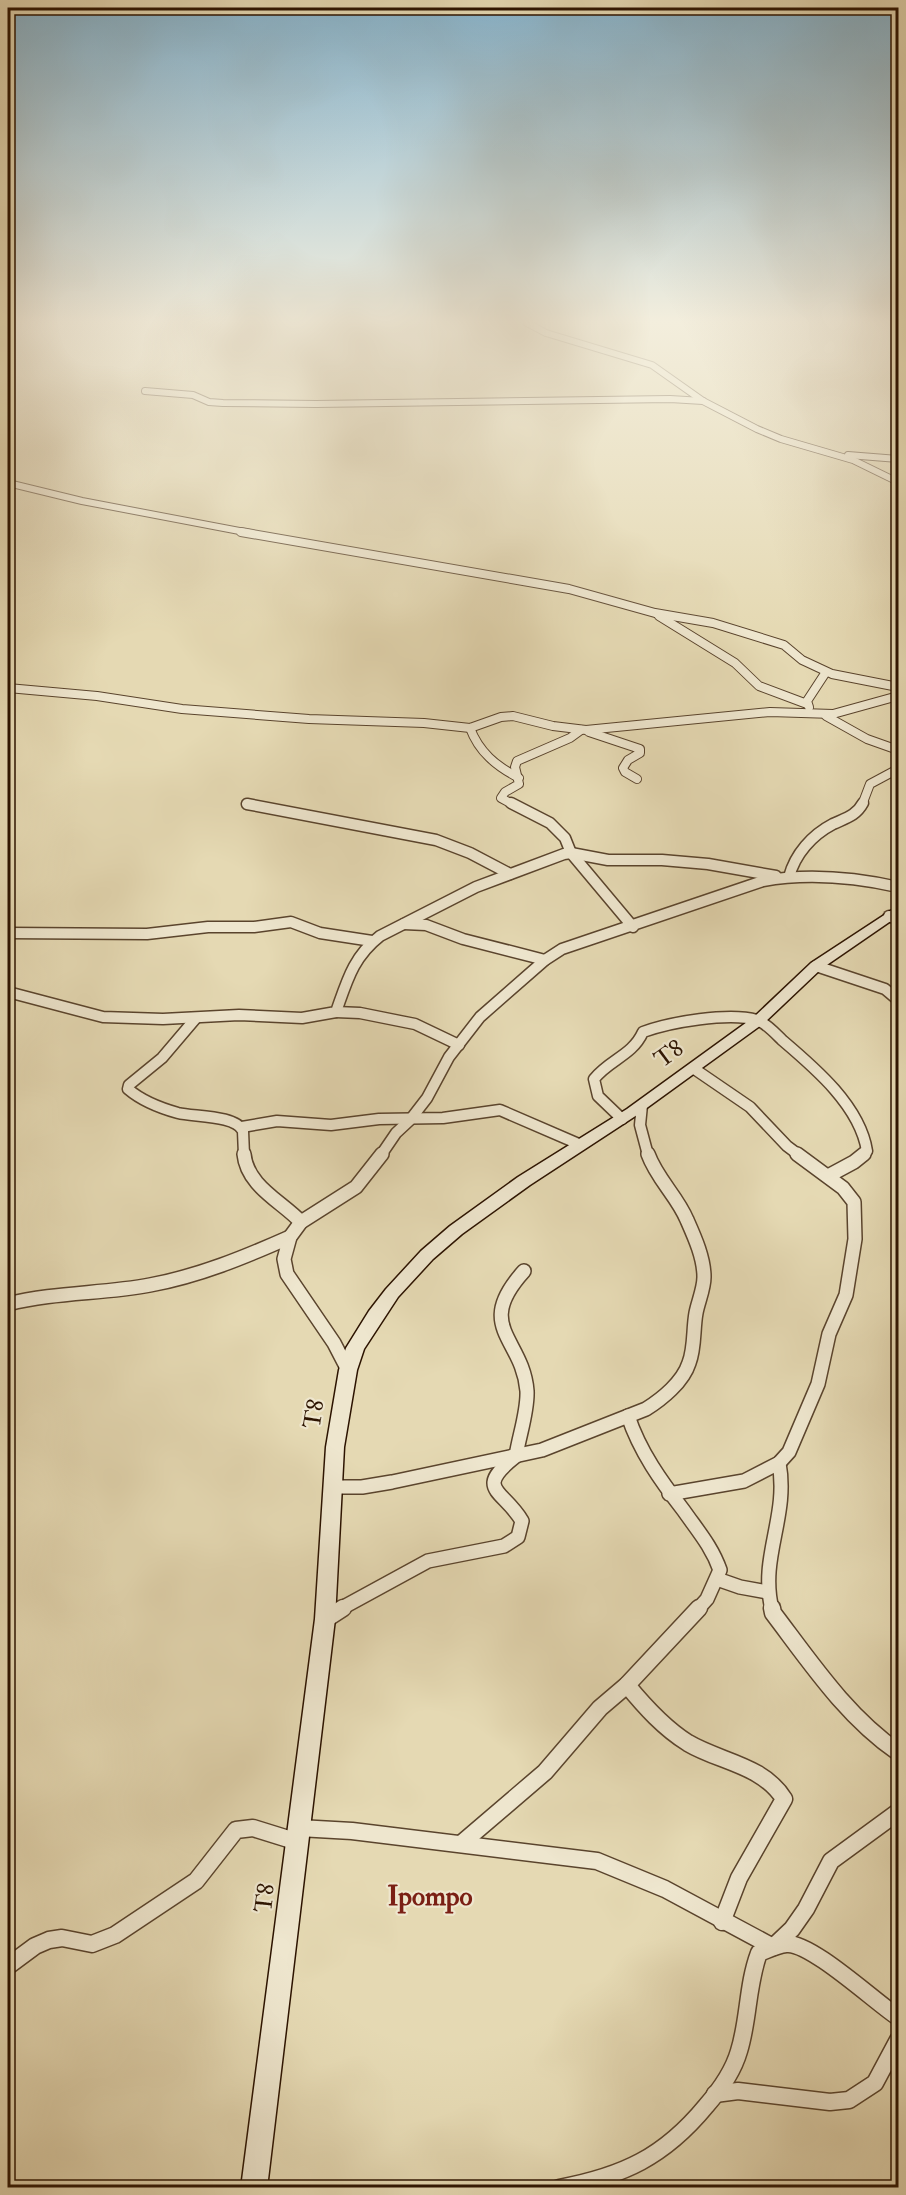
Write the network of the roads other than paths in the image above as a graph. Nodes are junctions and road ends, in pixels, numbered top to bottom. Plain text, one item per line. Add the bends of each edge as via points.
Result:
1 (753, 425) edge
2 (825, 452) junction
3 (898, 459) edge
4 (898, 482) edge
5 (8, 483) edge
6 (655, 614) junction
7 (826, 672) junction
8 (8, 686) edge
9 (898, 687) edge
10 (898, 696) edge
11 (808, 705) junction
12 (795, 713) junction
13 (823, 714) junction
14 (470, 728) junction
15 (583, 730) junction
16 (898, 750) edge
17 (898, 769) edge
18 (519, 778) junction
19 (637, 779) dead end
20 (247, 804) dead end
21 (571, 852) junction
22 (510, 874) junction
23 (784, 877) junction
24 (898, 887) edge
25 (895, 916) edge
26 (401, 925) junction
27 (633, 927) junction
28 (8, 933) edge
29 (372, 941) junction
30 (545, 960) junction
31 (816, 966) junction
32 (8, 992) edge
33 (898, 1000) edge
34 (336, 1012) junction
35 (196, 1018) junction
36 (759, 1020) junction
37 (459, 1045) junction
38 (693, 1068) junction
39 (642, 1105) junction
40 (622, 1119) junction
41 (410, 1120) junction
42 (242, 1127) junction
43 (580, 1145) junction
44 (828, 1176) junction
45 (301, 1222) junction
46 (290, 1237) junction
47 (524, 1271) dead end
48 (8, 1304) edge
49 (348, 1370) junction
50 (628, 1416) junction
51 (516, 1456) junction
52 (779, 1463) junction
53 (333, 1487) junction
54 (669, 1494) junction
55 (717, 1580) junction
56 (767, 1592) junction
57 (325, 1619) junction
58 (627, 1685) junction
59 (898, 1752) edge
60 (898, 1812) edge
61 (299, 1835) junction
62 (462, 1843) junction
63 (722, 1922) junction
64 (773, 1947) junction
65 (8, 1966) edge
66 (898, 2017) edge
67 (898, 2040) edge
68 (715, 2094) junction
69 (254, 2187) edge
70 (558, 2187) edge

1 - 2 street
2 - 3 street
2 - 4 street via 853,460
5 - 6 street via 212,526 562,588
6 - 7 street via 703,620 777,643
6 - 11 street via 735,663 759,686
7 - 9 street
7 - 11 street via 809,696
8 - 14 street via 202,710
10 - 13 street
11 - 12 street
11 - 13 street
12 - 13 street
12 - 15 street
13 - 16 street via 877,744
14 - 15 street via 507,716
14 - 18 street via 481,751
15 - 18 street via 517,761
15 - 19 street via 640,749 623,768
17 - 23 street via 873,781 857,812 826,828 797,855
18 - 21 street via 519,784 501,798 550,823
20 - 22 street via 436,840
21 - 22 street
21 - 23 street via 608,860 708,864
21 - 27 street
22 - 26 street via 466,891
23 - 24 street
23 - 27 street via 752,884
25 - 31 street, T8
26 - 29 street
26 - 30 street via 422,925
27 - 30 street via 577,943
28 - 29 street via 147,934 291,921 320,933
29 - 34 street via 353,965
30 - 37 street via 490,1005
31 - 33 street via 885,989
31 - 36 street, T8
32 - 35 street via 103,1017
34 - 35 street via 302,1018
34 - 37 street via 415,1024
35 - 42 street via 162,1058 128,1089 180,1114 223,1119
36 - 38 street, T8
36 - 40 street via 672,1024 643,1032 637,1045 594,1079 598,1096
36 - 44 street via 811,1065 866,1136 867,1151
37 - 41 street
38 - 39 street, T8
38 - 44 street via 750,1107 787,1146
39 - 40 street, T8
39 - 50 street via 640,1125 648,1155 687,1220 704,1278 690,1362 684,1374 660,1400
40 - 43 street, T8
41 - 42 street via 331,1125 277,1121
41 - 43 street via 500,1110
41 - 45 street via 356,1187
42 - 45 street via 243,1154 254,1179
43 - 49 street, T8 via 500,1198 427,1255 375,1315 355,1348
44 - 52 street via 854,1202 852,1264 818,1384 789,1452
45 - 46 street
46 - 48 street via 170,1282 71,1292
46 - 49 street via 284,1259 287,1274
47 - 51 street via 504,1298 502,1313 509,1343 527,1385
49 - 53 street, T8 via 335,1447
50 - 51 street via 542,1450
50 - 54 street via 636,1441
51 - 53 street via 392,1482
51 - 57 street via 499,1466 493,1482 495,1491 521,1518 523,1527 516,1540 497,1551 431,1560 364,1593
52 - 54 street via 744,1481
52 - 56 street via 784,1490 770,1553
53 - 57 street, T8
54 - 55 street via 714,1552 719,1563
55 - 56 street
55 - 58 street via 707,1599
56 - 59 street via 773,1612 830,1684 875,1735
57 - 61 street, T8
58 - 62 street via 600,1708 544,1772
58 - 63 street via 653,1717 674,1734 771,1782 781,1791 784,1799 745,1866
60 - 64 street via 831,1861 806,1909
61 - 62 street via 352,1831
61 - 65 street via 253,1828 236,1830 196,1881 115,1935 92,1944 62,1938 50,1941 35,1946
61 - 69 street, T8
62 - 63 street via 597,1861 668,1891
63 - 64 street
64 - 66 street via 787,1944 811,1952
64 - 68 street via 759,1953 753,1966 739,2053
67 - 68 street via 875,2083 849,2100 830,2102 738,2091
68 - 70 street via 694,2122 639,2167 608,2179

